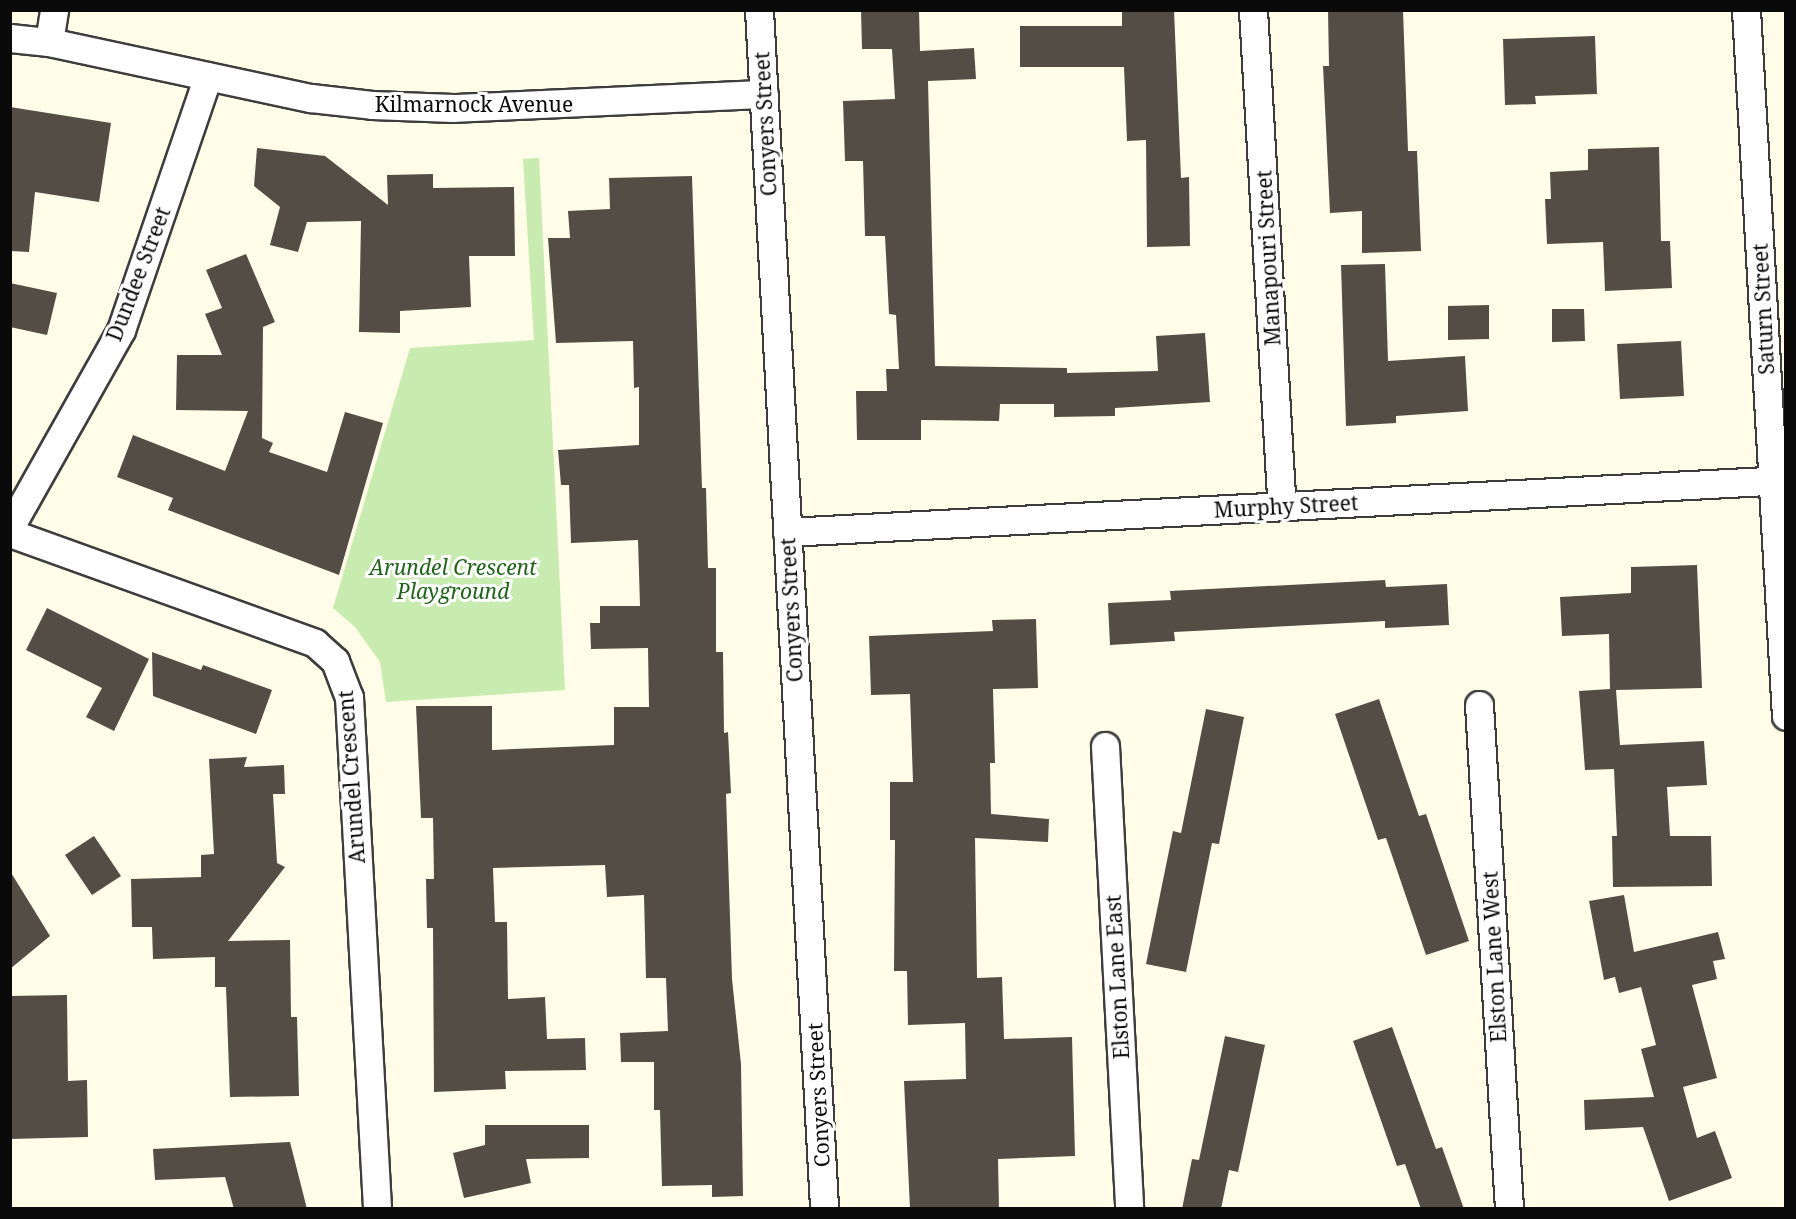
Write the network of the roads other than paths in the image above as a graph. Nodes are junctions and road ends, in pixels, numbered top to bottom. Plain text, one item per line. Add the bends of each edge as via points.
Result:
1 (54, 10) edge
2 (759, 10) edge
3 (1253, 10) edge
4 (1746, 10) edge
5 (10, 38) edge
6 (49, 42) junction
7 (208, 76) junction
8 (764, 93) junction
9 (1779, 480) edge
10 (1282, 506) junction
11 (10, 527) edge
12 (787, 532) junction
13 (10, 533) edge
14 (1479, 705) dead end
15 (1785, 716) edge
16 (1105, 746) dead end
17 (377, 1209) edge
18 (824, 1209) edge
19 (1129, 1209) edge
20 (1509, 1209) edge

1 - 6 street
2 - 8 street, Conyers Street
3 - 10 street, Manapouri Street
4 - 9 street, Saturn Street
5 - 6 street, Kilmarnock Avenue
6 - 7 street, Kilmarnock Avenue
7 - 8 street, Kilmarnock Avenue via 311,98 453,108
7 - 11 street, Dundee Street via 121,330
8 - 12 street, Conyers Street
9 - 10 street, Murphy Street
9 - 15 street, Saturn Street
10 - 12 street, Murphy Street
12 - 18 street, Conyers Street
13 - 17 street, Arundel Crescent via 315,644 335,662 349,697
14 - 20 street, Elston Lane West
16 - 19 street, Elston Lane East

